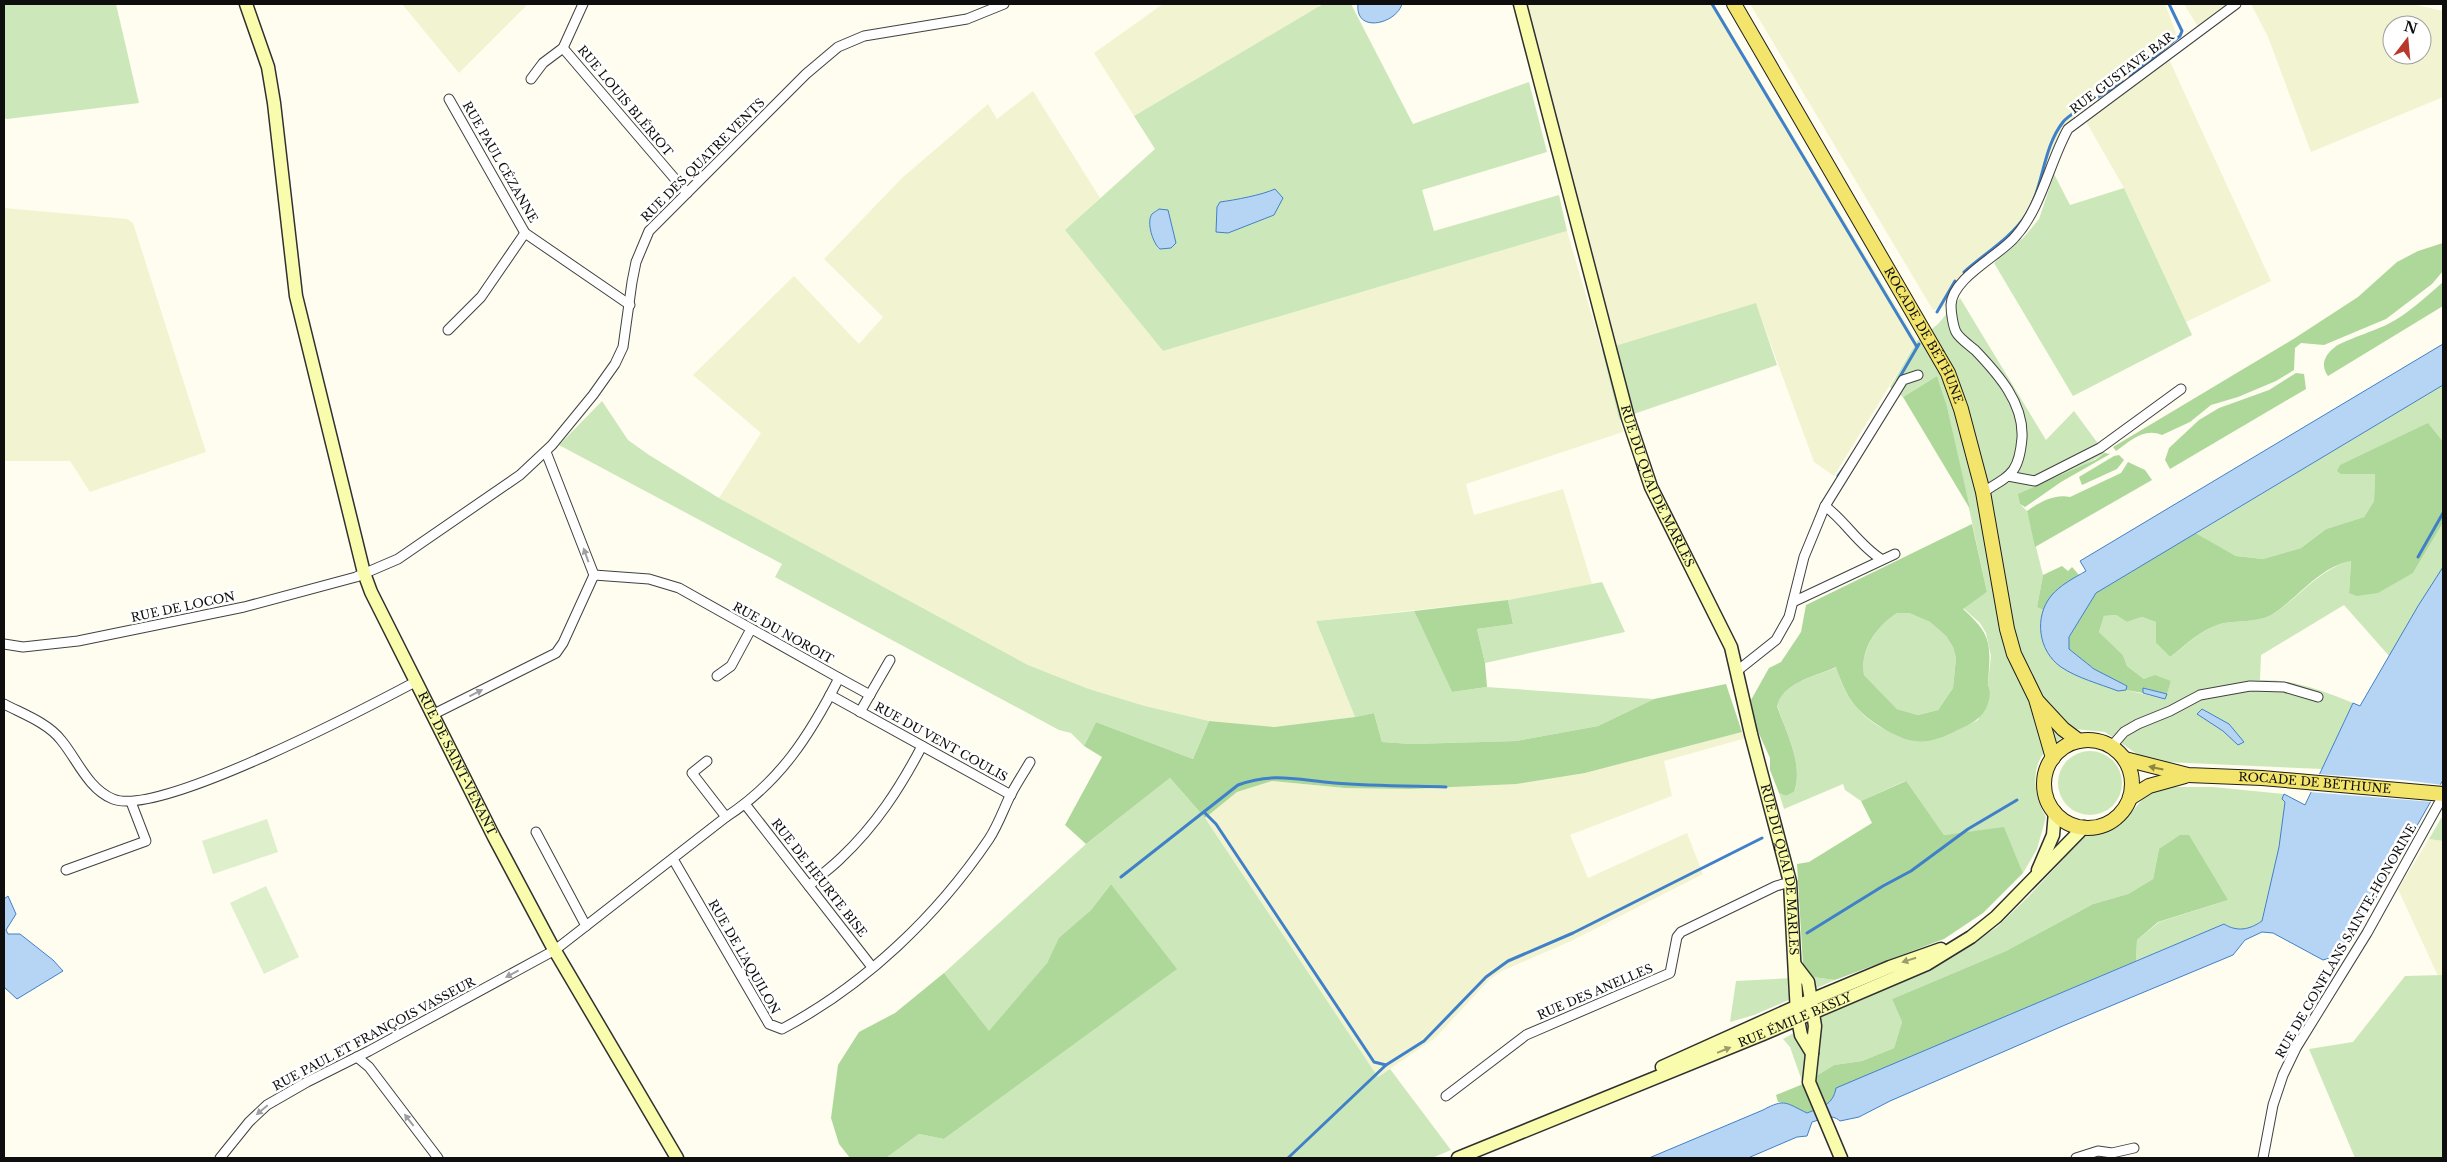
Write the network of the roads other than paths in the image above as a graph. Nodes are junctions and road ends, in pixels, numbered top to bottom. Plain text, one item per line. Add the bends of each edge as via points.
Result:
1 (246, 4) edge
2 (583, 4) edge
3 (1004, 4) edge
4 (1520, 4) edge
5 (1734, 4) edge
6 (2236, 4) edge
7 (563, 48) junction
8 (531, 79) dead end
9 (449, 99) dead end
10 (687, 193) junction
11 (525, 233) junction
12 (630, 305) junction
13 (448, 330) dead end
14 (1918, 375) dead end
15 (2181, 389) dead end
16 (549, 449) junction
17 (2008, 476) junction
18 (1983, 492) junction
19 (1825, 506) junction
20 (1895, 554) dead end
21 (1881, 559) junction
22 (364, 574) junction
23 (594, 575) junction
24 (1793, 602) junction
25 (751, 628) junction
26 (4, 644) edge
27 (890, 660) dead end
28 (1737, 671) junction
29 (717, 676) dead end
30 (839, 678) junction
31 (417, 681) junction
32 (830, 695) junction
33 (870, 695) junction
34 (2318, 697) dead end
35 (2036, 700) junction
36 (4, 704) edge
37 (860, 712) junction
38 (432, 715) junction
39 (2079, 741) junction
40 (922, 746) junction
41 (2111, 746) junction
42 (2053, 758) junction
43 (2125, 759) junction
44 (708, 761) dead end
45 (1030, 762) dead end
46 (2188, 775) junction
47 (1011, 795) junction
48 (2443, 795) edge
49 (2130, 798) junction
50 (131, 802) junction
51 (745, 804) junction
52 (2055, 812) junction
53 (726, 817) junction
54 (2084, 827) junction
55 (536, 832) dead end
56 (673, 858) junction
57 (66, 870) dead end
58 (2033, 879) junction
59 (1790, 882) junction
60 (809, 886) junction
61 (586, 926) junction
62 (1971, 937) junction
63 (554, 950) junction
64 (872, 967) junction
65 (1804, 1010) junction
66 (357, 1056) junction
67 (1614, 1093) junction
68 (1446, 1096) dead end
69 (2134, 1148) dead end
70 (220, 1158) edge
71 (438, 1158) edge
72 (678, 1158) edge
73 (1458, 1158) edge
74 (1841, 1158) edge
75 (2076, 1158) edge
76 (2263, 1158) edge

1 - 22 main road, RUE DE SAINT-VENANT via 268,67 296,296
2 - 7 street
3 - 10 street, RUE DES QUATRE VENTS via 966,19 864,36 838,47 806,74
4 - 28 main road, RUE DU QUAI DE MARLES via 1628,418 1651,487 1725,633
5 - 18 main road, ROCADE DE BÉTHUNE via 1948,373
6 - 17 street, RUE GUSTAVE BAR via 2068,128 2031,215 2015,238 1959,287 1951,304 1956,332 2002,380 2017,406 2023,427 2018,464
7 - 8 street via 543,63
7 - 10 street, RUE LOUIS BLÉRIOT
9 - 11 street, RUE PAUL CÉZANNE
10 - 12 street, RUE DES QUATRE VENTS via 649,231 636,262
11 - 12 street, RUE PAUL CÉZANNE
11 - 13 street via 481,297
12 - 16 street, RUE DES QUATRE VENTS via 623,347 615,364
14 - 19 street via 1903,380
15 - 17 street via 2100,448 2043,477 2028,482
16 - 22 street, RUE DES QUATRE VENTS via 520,475 398,559
23 -> 16 street
17 - 18 street, RUE GUSTAVE BAR
18 - 35 main road, ROCADE DE BÉTHUNE via 2007,628 2014,654
19 - 21 street
19 - 24 street via 1804,557
20 - 21 street
21 - 24 street
22 - 26 street, RUE DE LOCON via 244,606 78,641 23,647
22 - 31 main road, RUE DE SAINT-VENANT
23 - 25 street, RUE DU NOROIT via 649,578 679,588
38 -> 23 street via 556,653
24 - 28 street via 1776,640
25 - 29 street via 731,666
25 - 30 street, RUE DU NOROIT
27 - 33 street, RUE DU VENT COULIS
28 - 59 main road, RUE DU QUAI DE MARLES
30 - 32 street, RUE DU NOROIT
30 - 33 street
31 - 38 main road, RUE DE SAINT-VENANT
31 - 50 street via 290,746 211,779
32 - 37 street, RUE DU VENT COULIS
32 - 51 street, RUE DU NOROIT via 809,734 786,764
33 - 37 street, RUE DU VENT COULIS
34 - 41 street via 2284,687 2250,686 2200,695 2124,732
35 - 39 main road, ROCADE DE BÉTHUNE
35 - 42 main road, ROCADE DE BÉTHUNE
36 - 50 street via 47,727 61,739 95,787 113,799
37 - 40 street, RUE DU VENT COULIS
38 - 63 main road, RUE DE SAINT-VENANT
39 - 41 main road via 2096,741
39 - 42 main road via 2069,744
40 - 47 street, RUE DU VENT COULIS
40 - 60 street via 898,790 875,821 841,858
41 - 43 main road
42 - 52 main road via 2047,768 2045,792
46 -> 43 main road, ROCADE DE BÉTHUNE
43 - 49 main road via 2132,778
44 - 53 street via 692,773
45 - 47 street
46 - 48 main road, ROCADE DE BÉTHUNE via 2262,778
46 - 49 main road, ROCADE DE BÉTHUNE via 2149,786
47 - 64 street via 990,837 956,884 922,924
48 - 76 street, RUE DE CONFLANS SAINTE-HONORINE via 2367,933 2296,1048 2273,1105
49 - 54 main road via 2125,808 2107,823
50 - 57 street via 146,841
51 - 53 street, RUE DU NOROIT
51 - 60 street, RUE DE HEURTE BISE
52 - 54 main road
52 - 58 main road via 2049,848
53 - 56 street, RUE DU NOROIT
54 - 58 main road, RUE ÉMILE BASLY
55 - 61 street
56 - 61 street, RUE DU NOROIT
56 - 64 street, RUE DE L'AQUILON via 769,1024 782,1029 813,1013
58 - 62 main road, RUE ÉMILE BASLY
59 - 65 main road, RUE DU QUAI DE MARLES via 1795,965 1808,982
59 - 68 street, RUE DES ANELLES via 1681,932 1677,937 1670,974 1526,1035
60 - 64 street, RUE DE HEURTE BISE
61 - 63 street, RUE DU NOROIT
62 -> 65 main road, RUE ÉMILE BASLY via 1890,966 1855,988
62 - 65 main road, RUE ÉMILE BASLY via 1927,964
63 -> 66 street, RUE PAUL ET FRANÇOIS VASSEUR
63 - 72 main road, RUE DE SAINT-VENANT
65 - 67 main road, RUE ÉMILE BASLY via 1653,1071
67 -> 65 main road, RUE ÉMILE BASLY via 1763,1034 1768,1026
65 - 74 main road via 1801,1035 1812,1053 1809,1082
66 -> 70 street, RUE PAUL ET FRANÇOIS VASSEUR via 262,1109
71 -> 66 street
67 - 73 main road, RUE ÉMILE BASLY
69 - 75 street via 2112,1153 2098,1151

